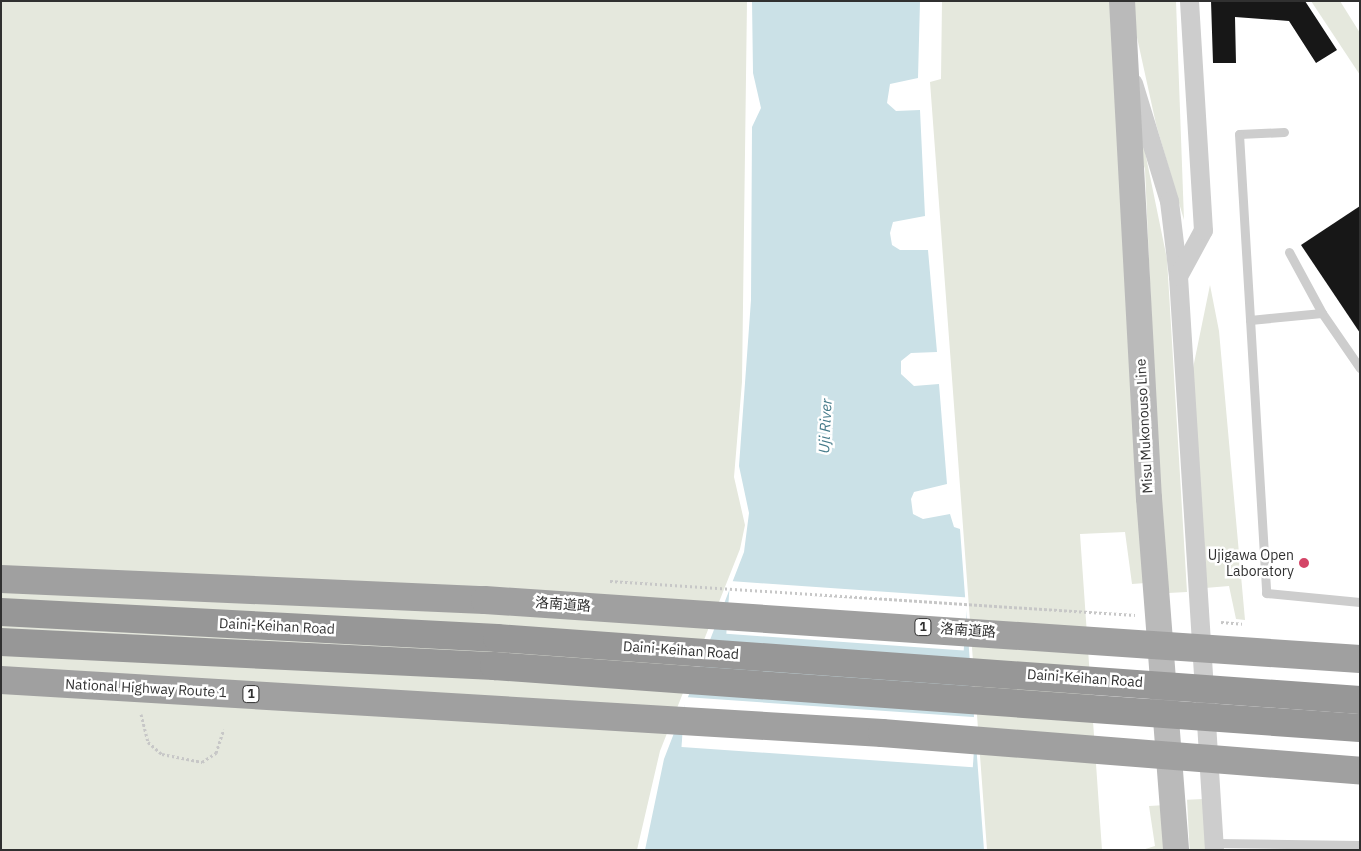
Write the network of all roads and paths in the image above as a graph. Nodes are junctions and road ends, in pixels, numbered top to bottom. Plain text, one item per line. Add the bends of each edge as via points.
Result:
1 (1122, 1) edge
2 (1189, 1) edge
3 (1125, 59) junction
4 (1284, 132) dead end
5 (1289, 252) dead end
6 (1178, 276) junction
7 (1322, 313) junction
8 (1250, 320) junction
9 (1360, 368) edge
10 (1, 579) edge
11 (1360, 602) edge
12 (1, 612) edge
13 (1, 642) edge
14 (1360, 658) edge
15 (1, 680) edge
16 (1360, 700) edge
17 (1360, 728) edge
18 (1360, 771) edge
19 (1360, 844) edge
20 (1214, 847) edge
21 (1176, 850) edge

1 - 3 main road, Misu Mukonouso Line
2 - 6 street via 1202,230
3 - 6 street via 1169,201
3 - 21 main road, Misu Mukonouso Line via 1148,489
4 - 8 lane via 1239,134
5 - 7 lane
6 - 20 street
7 - 8 lane
7 - 9 lane
8 - 11 lane via 1266,593
10 - 14 highway, 洛南道路 / 1 via 485,600
12 - 16 highway, Daini-Keihan Road via 497,638
13 - 17 highway, Daini-Keihan Road via 504,667
15 - 18 highway, National Highway Route 1 / 1 via 500,708
19 - 20 lane

